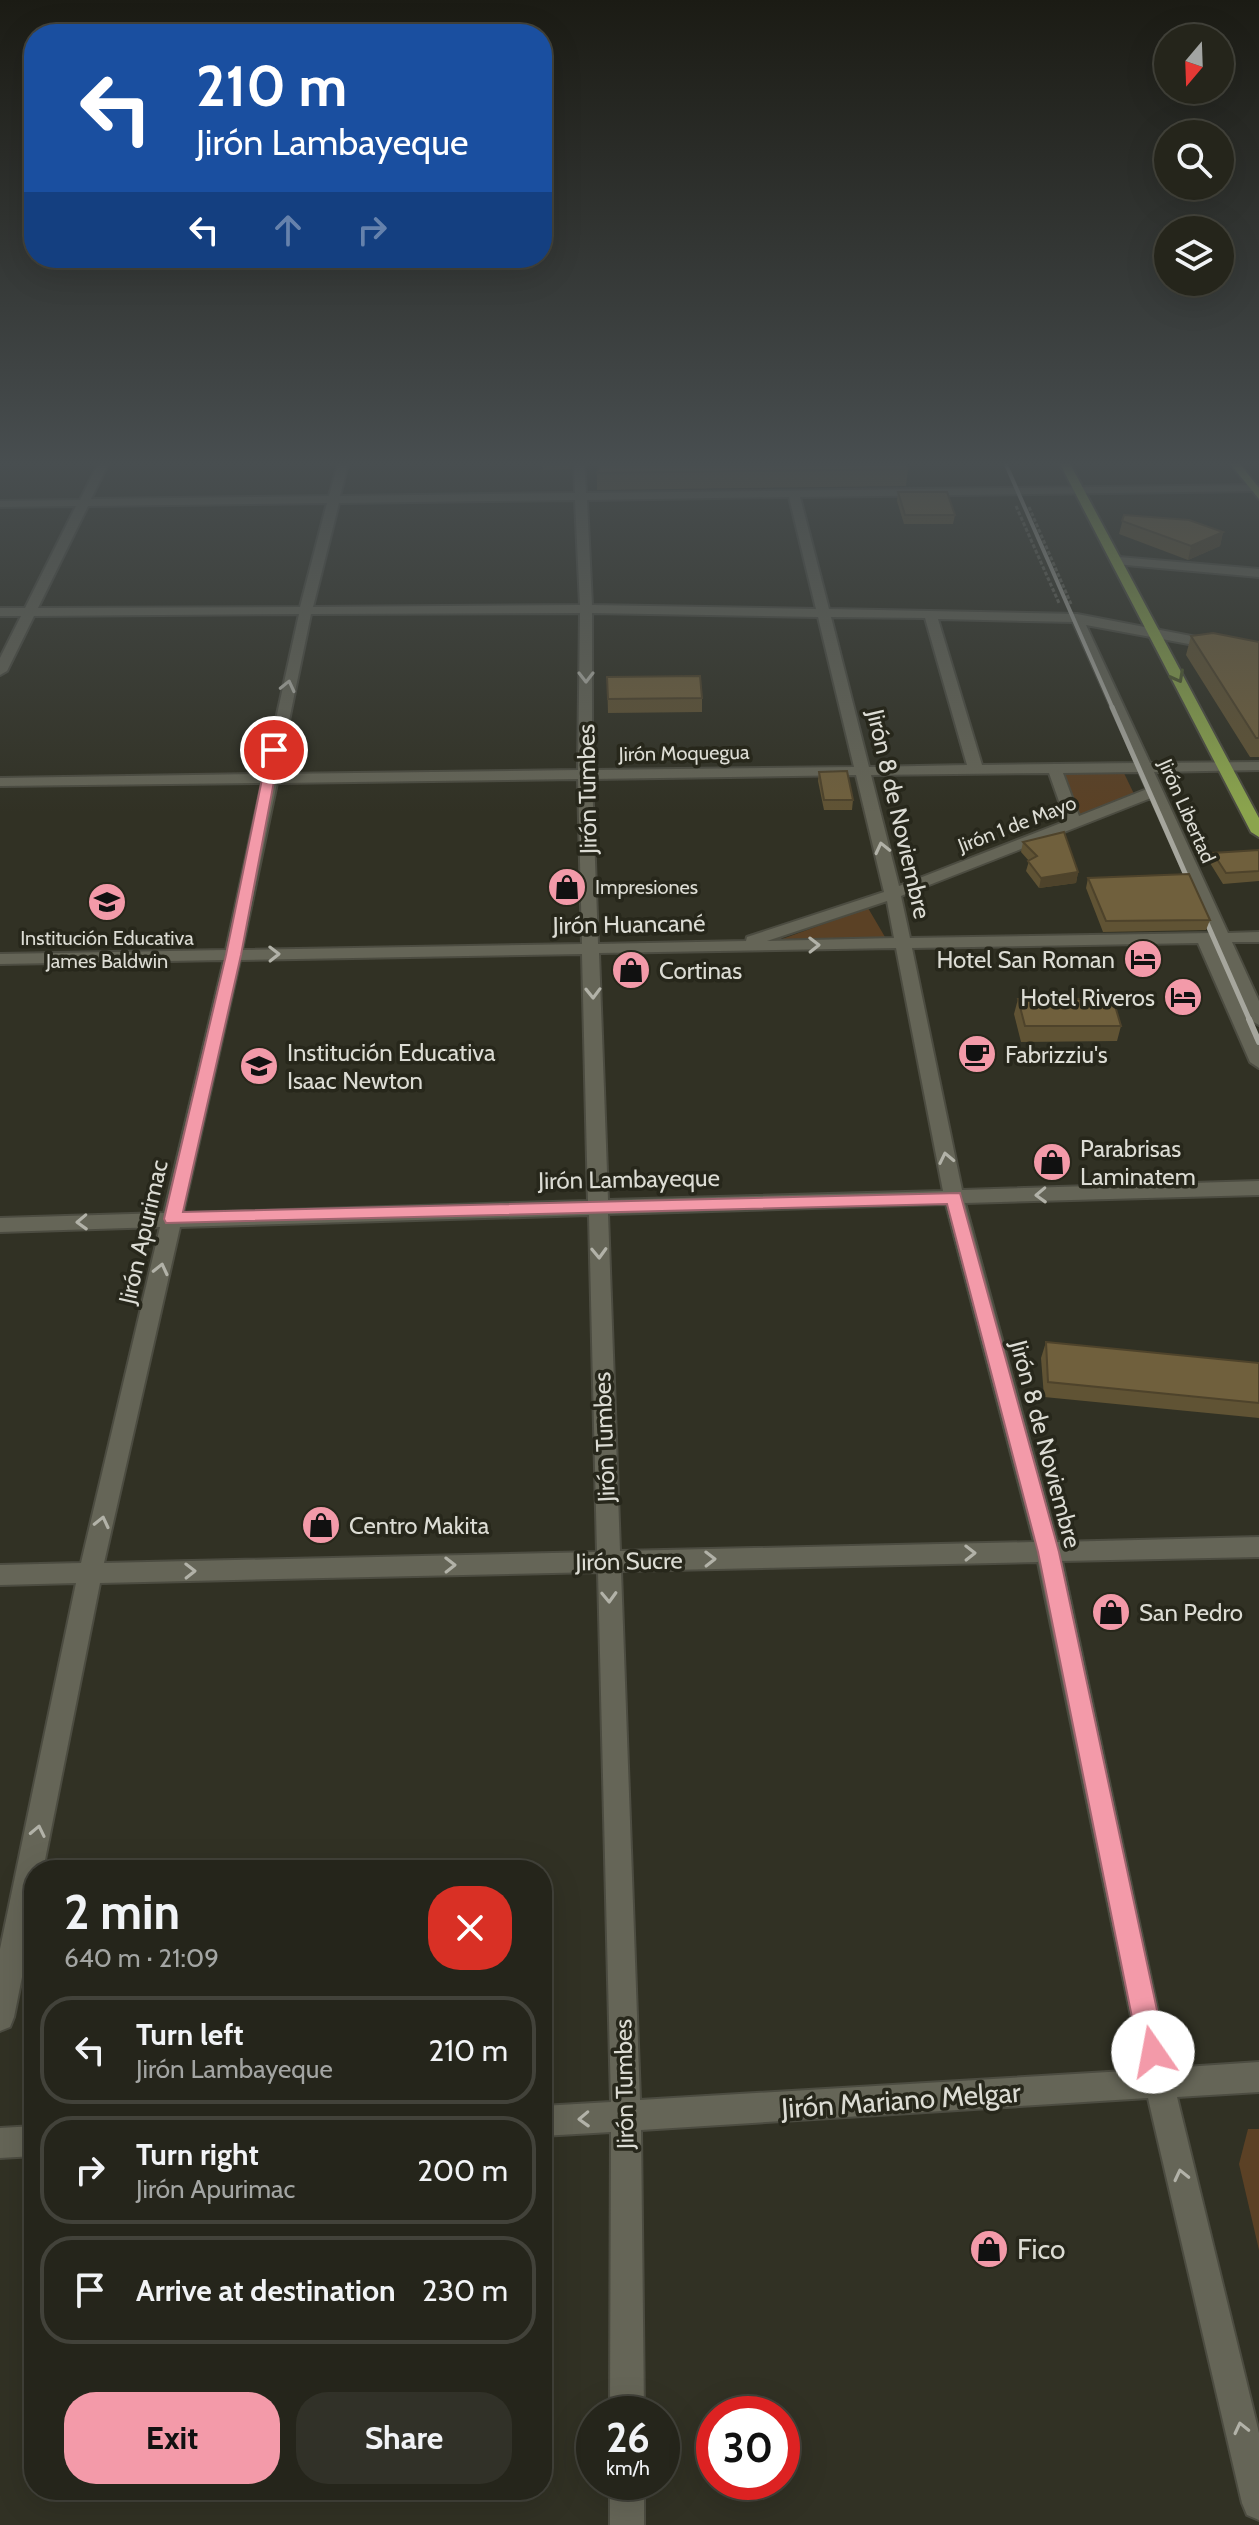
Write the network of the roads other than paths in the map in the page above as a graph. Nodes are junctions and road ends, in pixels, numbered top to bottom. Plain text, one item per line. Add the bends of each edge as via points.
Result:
1 (48, 578) edge
2 (314, 578) edge
3 (584, 578) edge
4 (815, 578) edge
5 (1127, 578) edge
6 (306, 609) junction
7 (586, 609) junction
8 (0, 612) edge
9 (30, 612) junction
10 (824, 612) junction
11 (930, 614) junction
12 (1077, 618) junction
13 (1155, 633) junction
14 (1259, 653) edge
15 (0, 671) edge
16 (1259, 766) edge
17 (1225, 767) junction
18 (1146, 768) junction
19 (864, 769) junction
20 (976, 770) junction
21 (1055, 770) junction
22 (585, 775) junction
23 (268, 778) junction
24 (0, 782) edge
25 (1155, 791) junction
26 (1074, 823) junction
27 (1259, 832) edge
28 (893, 894) junction
29 (1213, 938) junction
30 (1257, 940) edge
31 (901, 943) junction
32 (734, 946) junction
33 (592, 949) junction
34 (233, 955) junction
35 (0, 959) edge
36 (1259, 1020) edge
37 (1259, 1062) edge
38 (1259, 1188) edge
39 (954, 1198) junction
40 (597, 1206) junction
41 (173, 1219) junction
42 (0, 1225) edge
43 (1259, 1547) edge
44 (1048, 1552) junction
45 (608, 1562) junction
46 (90, 1573) junction
47 (0, 1575) edge
48 (32, 1860) edge
49 (24, 1899) edge
50 (0, 2017) edge
51 (1259, 2077) edge
52 (1159, 2083) junction
53 (626, 2117) junction
54 (552, 2121) edge
55 (24, 2142) edge
56 (0, 2143) edge
57 (627, 2396) edge
58 (627, 2500) edge
59 (1259, 2503) edge
60 (627, 2525) edge

1 - 9 street
2 - 6 street, Jirón Apurimac
3 - 7 street, Jirón Tumbes
4 - 10 street, Jirón 8 de Noviembre
5 - 13 main road
6 - 7 street
6 - 9 street
23 -> 6 street, Jirón Apurimac
7 - 10 street
7 -> 22 street, Jirón Tumbes
8 - 9 street
9 - 15 street
10 - 11 street
10 - 19 street, Jirón 8 de Noviembre
11 - 12 street
11 - 20 street
12 - 13 street
12 - 18 street, Jirón Libertad
13 - 14 street
13 -> 17 main road
16 - 17 street, Jirón Moquegua
17 - 18 street, Jirón Moquegua
17 - 27 main road
18 - 21 street, Jirón Moquegua
18 - 25 street, Jirón Libertad
19 - 20 street, Jirón Moquegua
19 - 22 street, Jirón Moquegua
28 -> 19 street, Jirón 8 de Noviembre
20 - 21 street, Jirón Moquegua
21 - 26 street
22 - 23 street, Jirón Moquegua
22 - 33 street, Jirón Tumbes
23 - 24 street, Jirón Moquegua
23 - 34 street, Jirón Apurimac
25 - 26 street, Jirón 1 de Mayo
25 - 29 street, Jirón Libertad
26 - 28 street, Jirón 1 de Mayo
28 - 31 street, Jirón 8 de Noviembre
28 - 32 street, Jirón 1 de Mayo
29 - 30 street, Jirón Huancané
29 - 31 street, Jirón Huancané
29 - 36 street, Jirón Libertad
29 - 37 street
32 -> 31 street, Jirón Huancané
39 -> 31 street, Jirón 8 de Noviembre
32 - 33 street, Jirón Huancané
34 -> 33 street, Jirón Huancané
33 -> 40 street, Jirón Tumbes
34 - 35 street, Jirón Huancané
34 - 41 street, Jirón Apurimac
38 -> 39 street, Jirón Lambayeque
39 - 40 street, Jirón Lambayeque
39 - 44 street, Jirón 8 de Noviembre
40 - 41 street, Jirón Lambayeque
40 -> 45 street, Jirón Tumbes
41 -> 42 street, Jirón Lambayeque
46 -> 41 street, Jirón Apurimac
43 - 44 street, Jirón Sucre
45 -> 44 street, Jirón Sucre
44 - 52 street, Jirón 8 de Noviembre
46 -> 45 street, Jirón Sucre
45 -> 53 street, Jirón Tumbes
46 - 47 street, Jirón Sucre
48 -> 46 street, Jirón Apurimac
50 -> 49 street, Jirón Apurimac
51 - 52 street, Jirón Mariano Melgar
52 - 53 street, Jirón Mariano Melgar
59 -> 52 street, Jirón 8 de Noviembre
53 -> 54 street, Jirón Mariano Melgar
53 - 57 street, Jirón Tumbes
55 - 56 street
58 - 60 street

